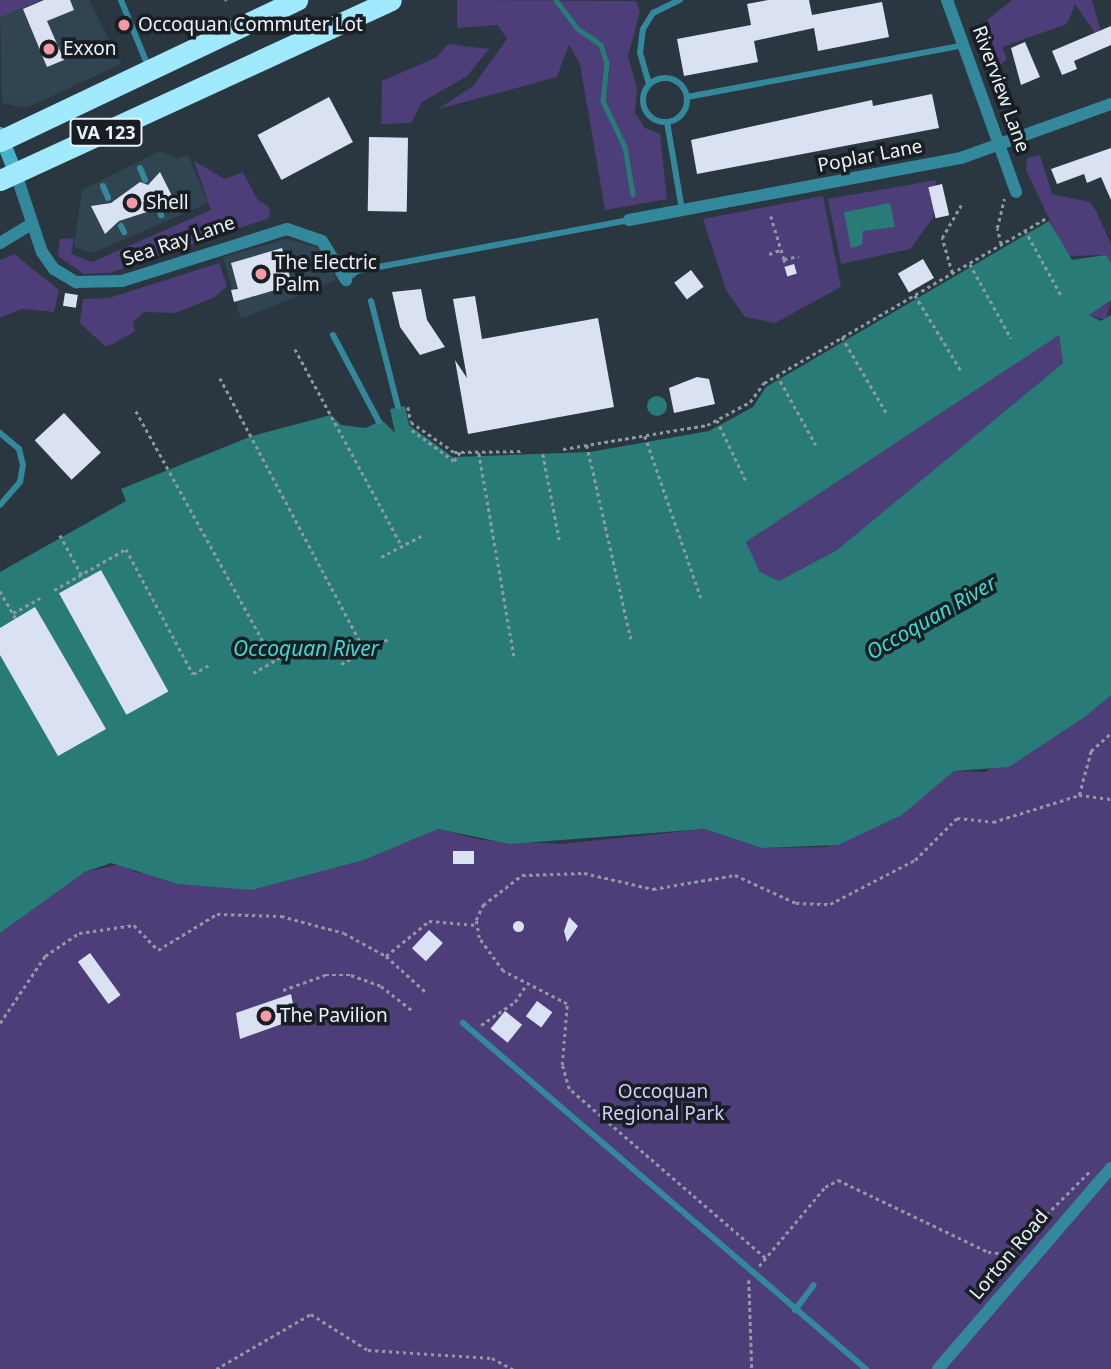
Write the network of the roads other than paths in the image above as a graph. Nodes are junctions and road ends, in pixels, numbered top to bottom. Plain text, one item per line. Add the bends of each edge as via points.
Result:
1 (121, 0) edge
2 (391, 0) edge
3 (680, 0) edge
4 (947, 0) edge
5 (291, 2) edge
6 (965, 45) junction
7 (150, 71) junction
8 (649, 84) junction
9 (687, 97) junction
10 (1111, 104) edge
11 (667, 122) junction
12 (1, 140) edge
13 (1004, 146) junction
14 (140, 168) dead end
15 (8, 177) edge
16 (145, 180) dead end
17 (103, 186) dead end
18 (1017, 192) dead end
19 (108, 198) dead end
20 (682, 211) junction
21 (629, 220) joint
22 (30, 225) junction
23 (0, 243) edge
24 (346, 280) joint
25 (371, 301) dead end
26 (333, 335) dead end
27 (398, 407) dead end
28 (379, 422) dead end
29 (0, 433) edge
30 (0, 505) edge
31 (463, 1023) dead end
32 (1111, 1168) edge
33 (814, 1285) dead end
34 (795, 1310) junction
35 (866, 1369) edge
36 (937, 1369) edge

1 - 7 lane
2 - 15 highway, VA 123
3 - 8 lane via 653,13 643,29 640,53
4 - 6 street, Riverview Lane
5 - 7 highway, VA 123
6 - 9 lane
6 - 13 street, Riverview Lane
7 - 12 highway, VA 123
8 - 9 lane via 669,78
8 - 11 lane via 645,109
9 - 11 lane via 680,117
10 - 13 street, Poplar Lane
11 - 20 lane
12 - 15 street
13 - 18 street, Riverview Lane
13 - 20 street, Poplar Lane
14 - 16 lane
15 - 22 street, Sea Ray Lane
17 - 19 lane
20 - 21 street, Poplar Lane
21 - 24 lane via 357,271
22 - 23 street
22 - 24 street, Sea Ray Lane via 54,270 93,286 287,229 322,241
25 - 27 lane
26 - 28 lane
29 - 30 lane via 23,459 20,482
31 - 34 lane
32 - 36 street, Lorton Road
33 - 34 lane
34 - 35 lane

